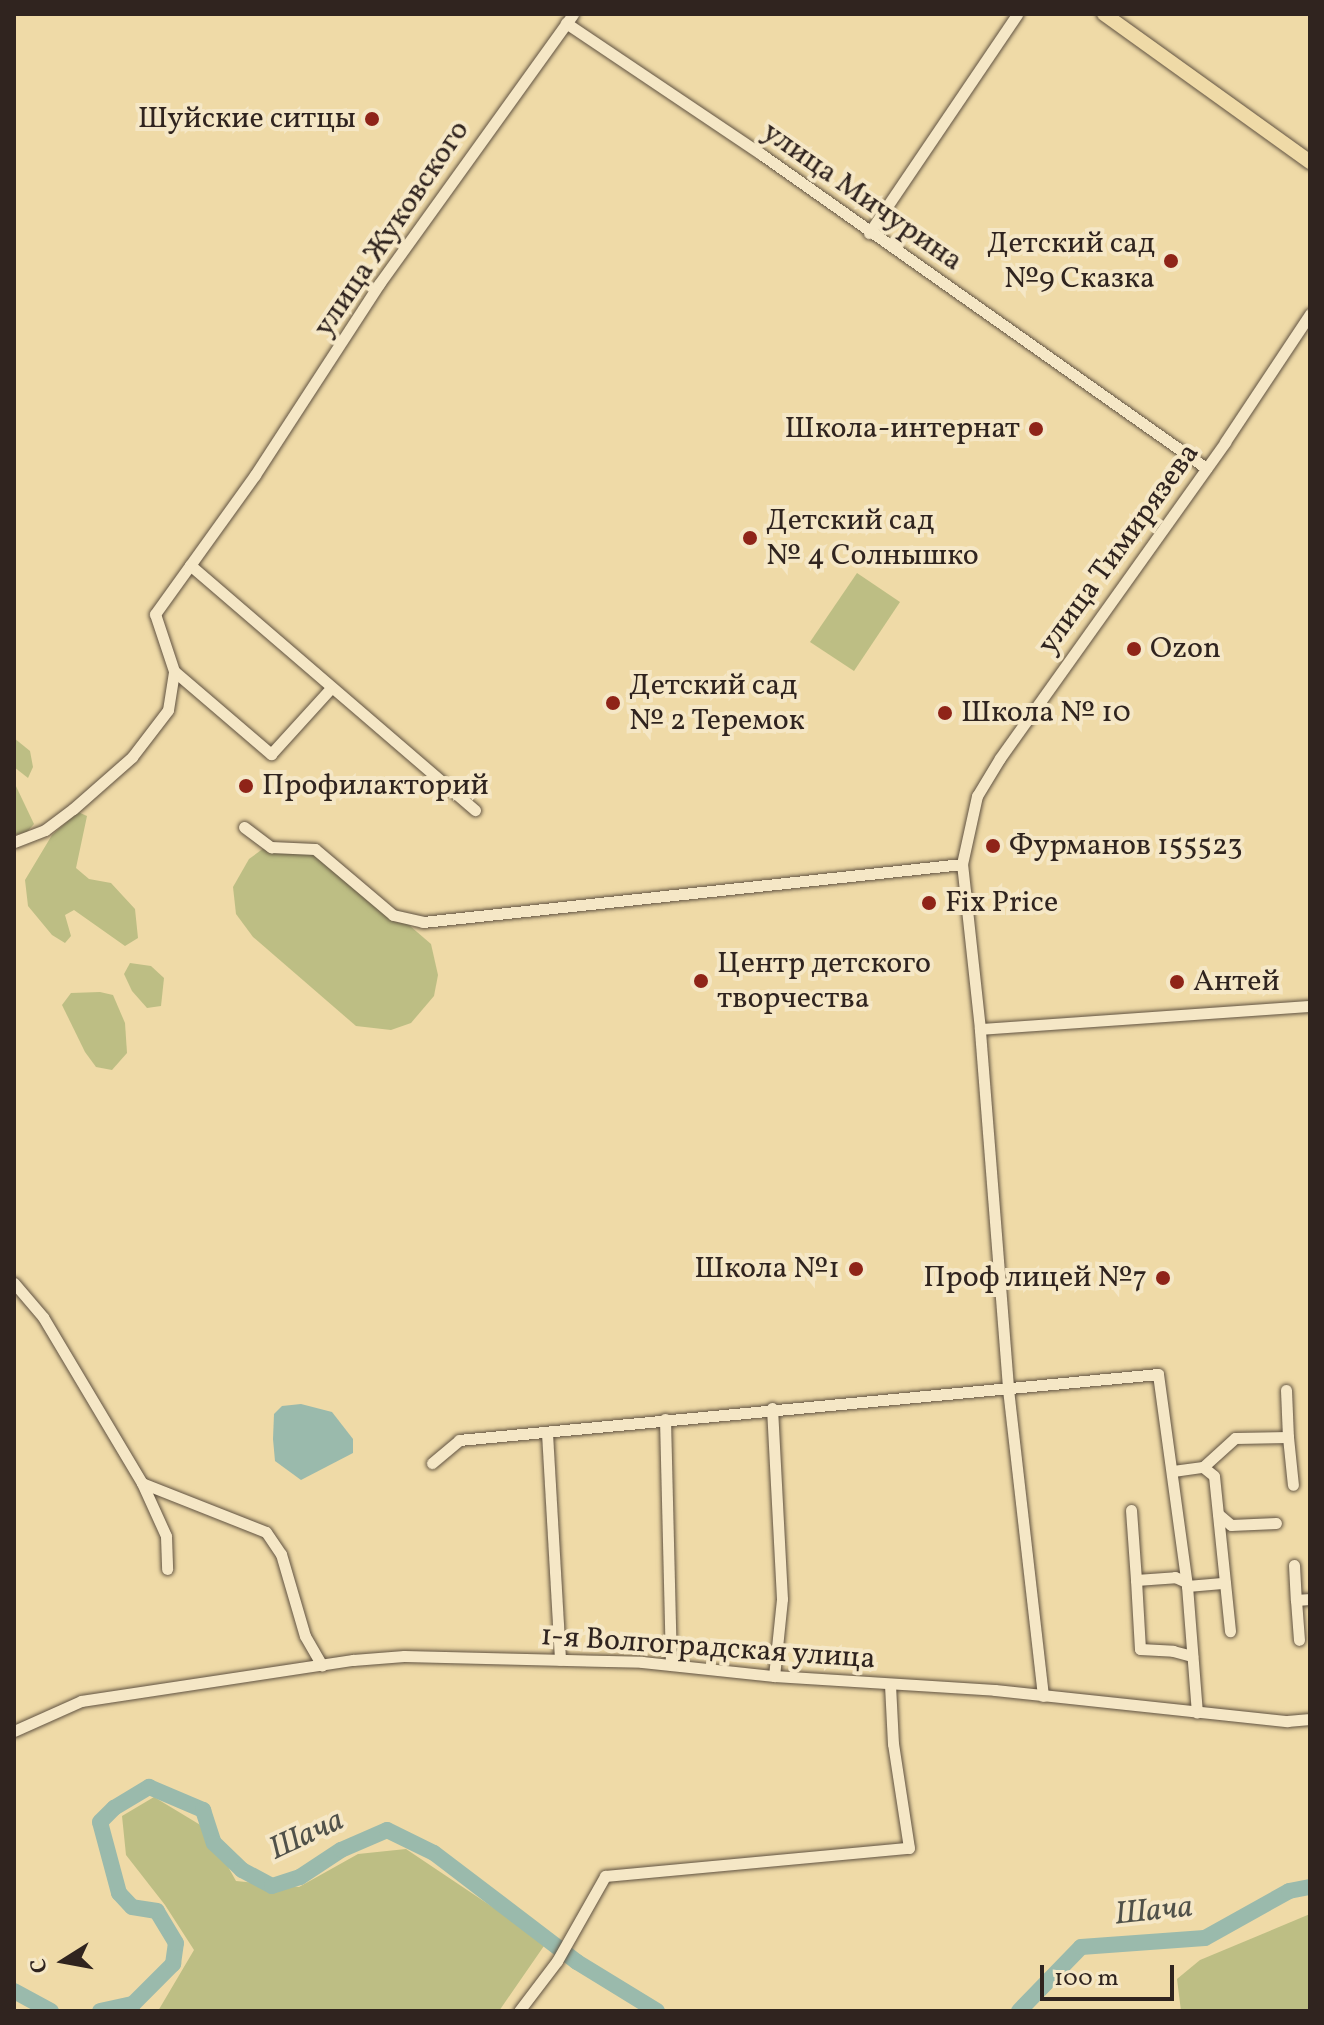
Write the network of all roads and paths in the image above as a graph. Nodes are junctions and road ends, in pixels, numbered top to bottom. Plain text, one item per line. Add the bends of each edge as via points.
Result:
1 (1017, 14) edge
2 (1104, 14) edge
3 (569, 19) edge
4 (1310, 162) edge
5 (869, 233) junction
6 (1310, 314) edge
7 (1206, 468) junction
8 (190, 565) junction
9 (174, 671) junction
10 (331, 688) junction
11 (475, 810) dead end
12 (244, 827) dead end
13 (14, 842) edge
14 (962, 864) junction
15 (1310, 1006) edge
16 (980, 1029) junction
17 (14, 1283) edge
18 (1008, 1387) junction
19 (1286, 1390) dead end
20 (772, 1408) junction
21 (665, 1419) junction
22 (547, 1433) junction
23 (1288, 1437) junction
24 (432, 1463) dead end
25 (1203, 1467) junction
26 (1173, 1471) junction
27 (142, 1483) junction
28 (1293, 1485) dead end
29 (1131, 1510) dead end
30 (1218, 1514) junction
31 (1276, 1523) dead end
32 (1294, 1565) dead end
33 (167, 1569) dead end
34 (1136, 1580) junction
35 (1225, 1583) junction
36 (1187, 1584) junction
37 (1310, 1599) edge
38 (1296, 1600) junction
39 (1230, 1631) dead end
40 (1299, 1640) dead end
41 (1192, 1656) junction
42 (560, 1660) junction
43 (322, 1665) junction
44 (671, 1665) junction
45 (774, 1676) junction
46 (890, 1685) junction
47 (1043, 1696) junction
48 (1197, 1713) junction
49 (1310, 1719) edge
50 (14, 1731) edge
51 (519, 2011) edge

1 - 5 street
2 - 4 main road
3 - 5 street, улица Мичурина
3 - 8 street, улица Жуковского via 379,284
5 - 7 street, улица Мичурина
6 - 7 street, улица Тимирязева
7 - 14 street, улица Тимирязева via 1000,758 977,796
8 - 9 street, улица Жуковского via 155,614
8 - 10 street
9 - 10 street via 271,754
9 - 13 street via 168,710 132,757 45,830
10 - 11 street
12 - 14 street via 271,847 315,849 393,915 423,922
14 - 16 street, улица Тимирязева
15 - 16 street
16 - 18 street, улица Тимирязева
17 - 27 street via 43,1317
18 - 20 street
18 - 26 street via 1158,1374
18 - 47 street, улица Тимирязева
19 - 23 street
20 - 21 street
20 - 45 street via 782,1599
21 - 22 street
21 - 44 street
22 - 24 street via 459,1440
22 - 42 street
23 - 25 street via 1235,1438
23 - 28 street
25 - 26 street
25 - 30 street via 1214,1476
26 - 36 street
27 - 33 street via 166,1536
27 - 43 street via 266,1532 281,1554 305,1636
29 - 34 street
30 - 31 street via 1231,1525
30 - 35 street
32 - 38 street
34 - 36 street via 1175,1577
34 - 41 street via 1140,1649
35 - 36 street
35 - 39 street
36 - 41 street
37 - 38 street
38 - 40 street
41 - 48 street
42 - 43 street, 1-я Волгоградская улица via 404,1656
42 - 44 street, 1-я Волгоградская улица
43 - 50 street, 1-я Волгоградская улица via 81,1701
44 - 45 street, 1-я Волгоградская улица
45 - 46 street, 1-я Волгоградская улица
46 - 47 street, 1-я Волгоградская улица
46 - 51 street via 909,1848 605,1876 557,1961
47 - 48 street, 1-я Волгоградская улица
48 - 49 street, 1-я Волгоградская улица

